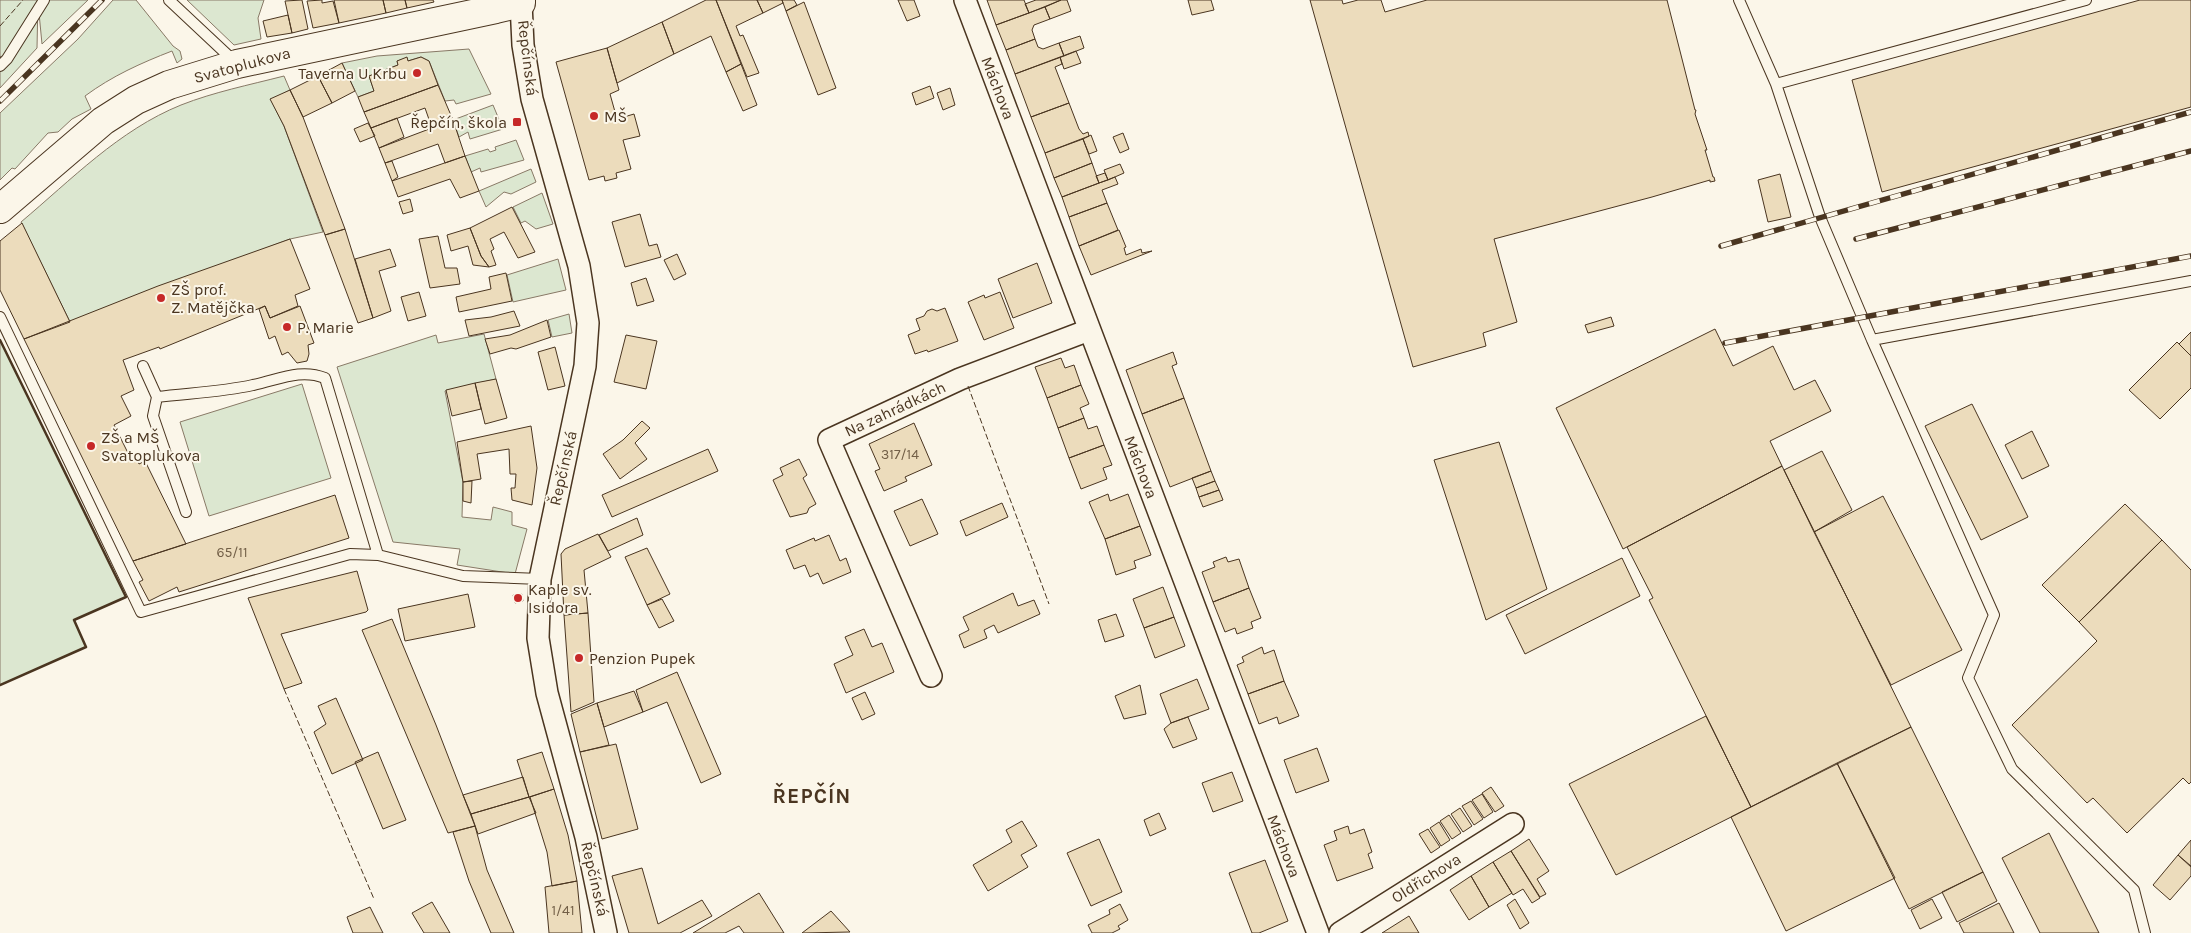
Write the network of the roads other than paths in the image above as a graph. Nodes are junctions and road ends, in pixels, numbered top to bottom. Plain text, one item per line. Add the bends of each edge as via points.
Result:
1 (44, 0) edge
2 (169, 0) edge
3 (965, 0) edge
4 (1739, 0) edge
5 (2086, 0) edge
6 (521, 1) edge
7 (237, 64) junction
8 (0, 66) edge
9 (1776, 84) junction
10 (0, 209) edge
11 (2191, 281) edge
12 (0, 317) edge
13 (1090, 330) junction
14 (1872, 340) junction
15 (143, 366) dead end
16 (157, 397) junction
17 (186, 512) dead end
18 (378, 556) junction
19 (540, 579) junction
20 (931, 676) dead end
21 (1513, 824) dead end
22 (606, 933) edge
23 (1318, 933) edge
24 (1340, 933) edge
25 (2145, 933) edge

1 - 8 lane
2 - 7 lane
3 - 13 street, Máchova
4 - 9 lane
5 - 9 lane
6 - 7 main road, Svatoplukova
6 - 19 street, Řepčínská via 523,45 532,99 580,266 588,323 585,366
7 - 10 main road, Svatoplukova via 169,85 120,109
9 - 14 lane via 1820,218
11 - 14 lane
12 - 18 lane via 141,612 350,554
13 - 20 street, Na zahrádkách via 960,379 828,440
13 - 23 street, Máchova
14 - 25 lane via 1994,615 1968,678 2012,768 2134,890
15 - 16 lane
16 - 17 lane via 154,416
16 - 18 lane via 253,386 293,375 313,373 324,378
18 - 19 lane via 463,576
19 - 22 street, Řepčínská via 537,608 540,663 586,837
21 - 24 street, Oldřichova

